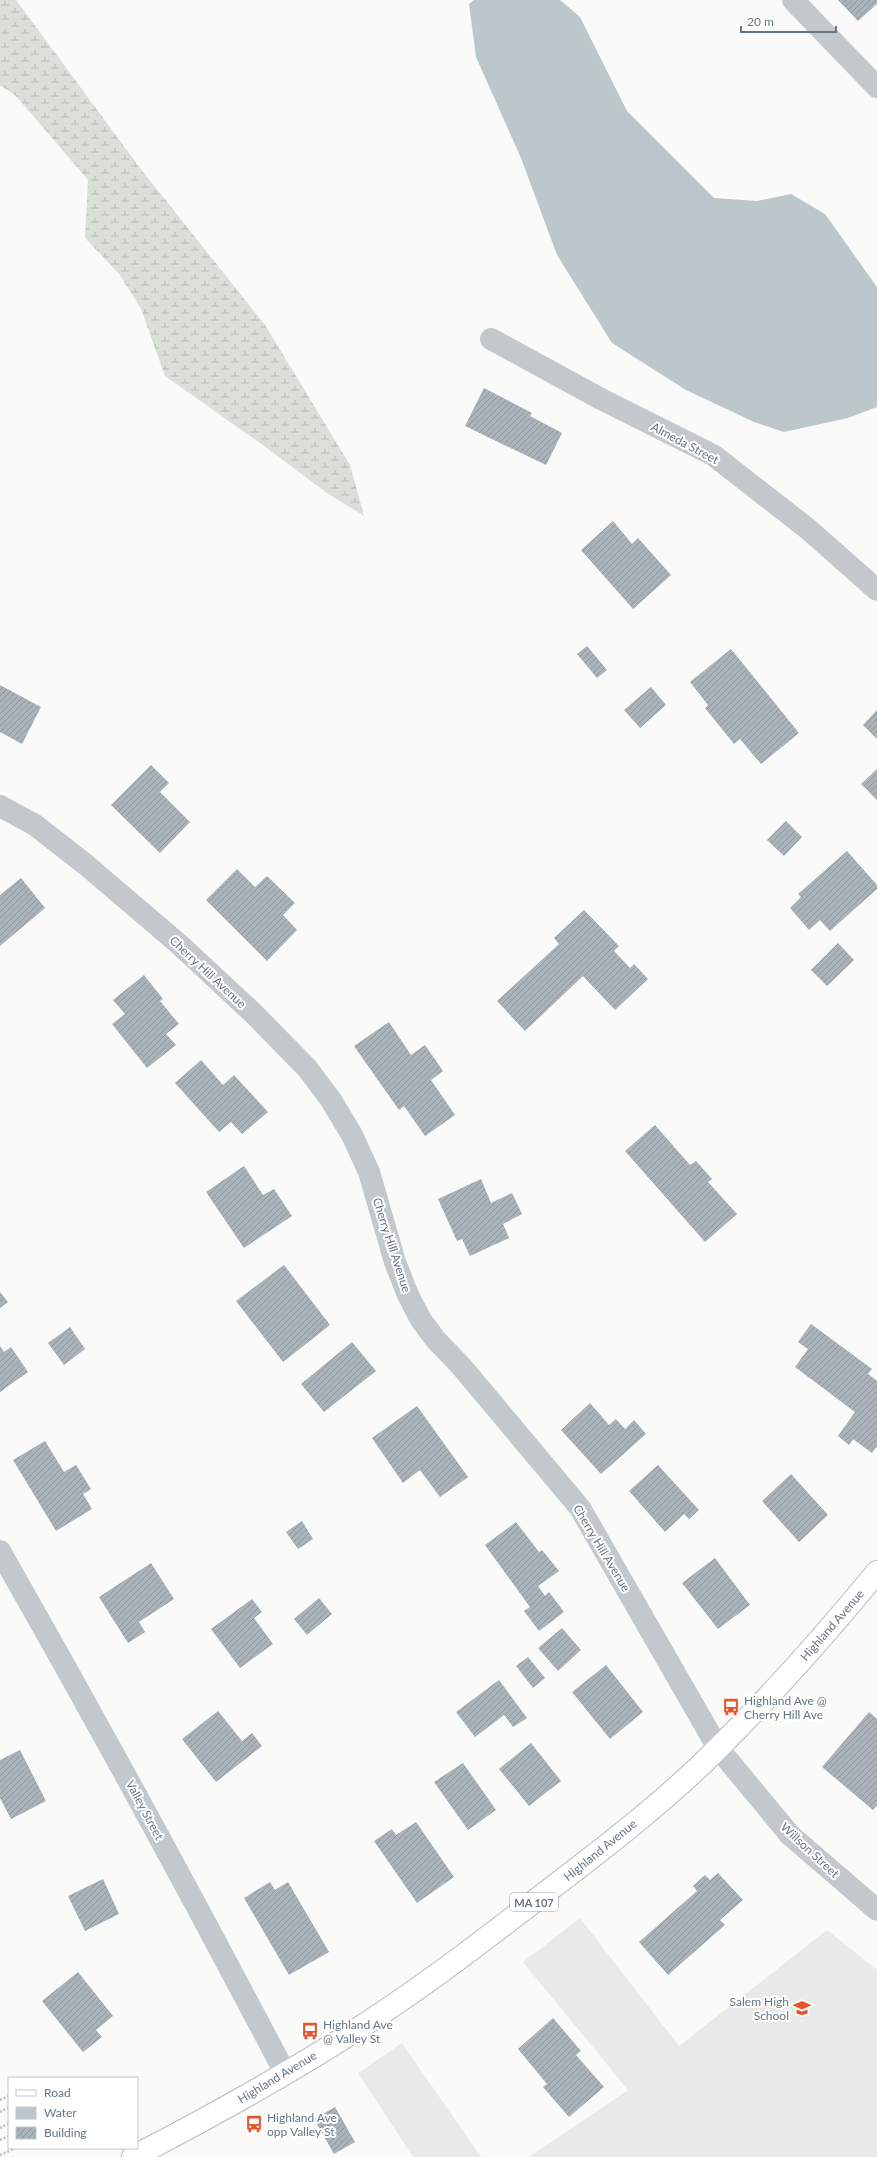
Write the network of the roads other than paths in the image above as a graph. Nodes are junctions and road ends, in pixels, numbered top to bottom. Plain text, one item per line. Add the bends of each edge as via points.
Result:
1 (792, 0) edge
2 (877, 87) edge
3 (491, 339) dead end
4 (877, 590) edge
5 (0, 806) edge
6 (0, 1551) edge
7 (877, 1572) edge
8 (718, 1748) junction
9 (877, 1910) edge
10 (284, 2073) junction
11 (132, 2157) edge

1 - 2 street
3 - 4 street, Almeda Street via 601,399 713,455 808,529
5 - 8 street, Cherry Hill Avenue via 35,825 96,874 217,979 307,1068 331,1100 352,1135 369,1172 395,1262 421,1320 580,1508
6 - 10 street, Valley Street via 112,1748
7 - 8 main road, Highland Avenue / MA 107 via 769,1696
8 - 9 street, Willson Street via 790,1835
8 - 10 main road, Highland Avenue / MA 107 via 600,1851 493,1933 401,2000
10 - 11 main road, Highland Avenue / MA 107 via 223,2110

